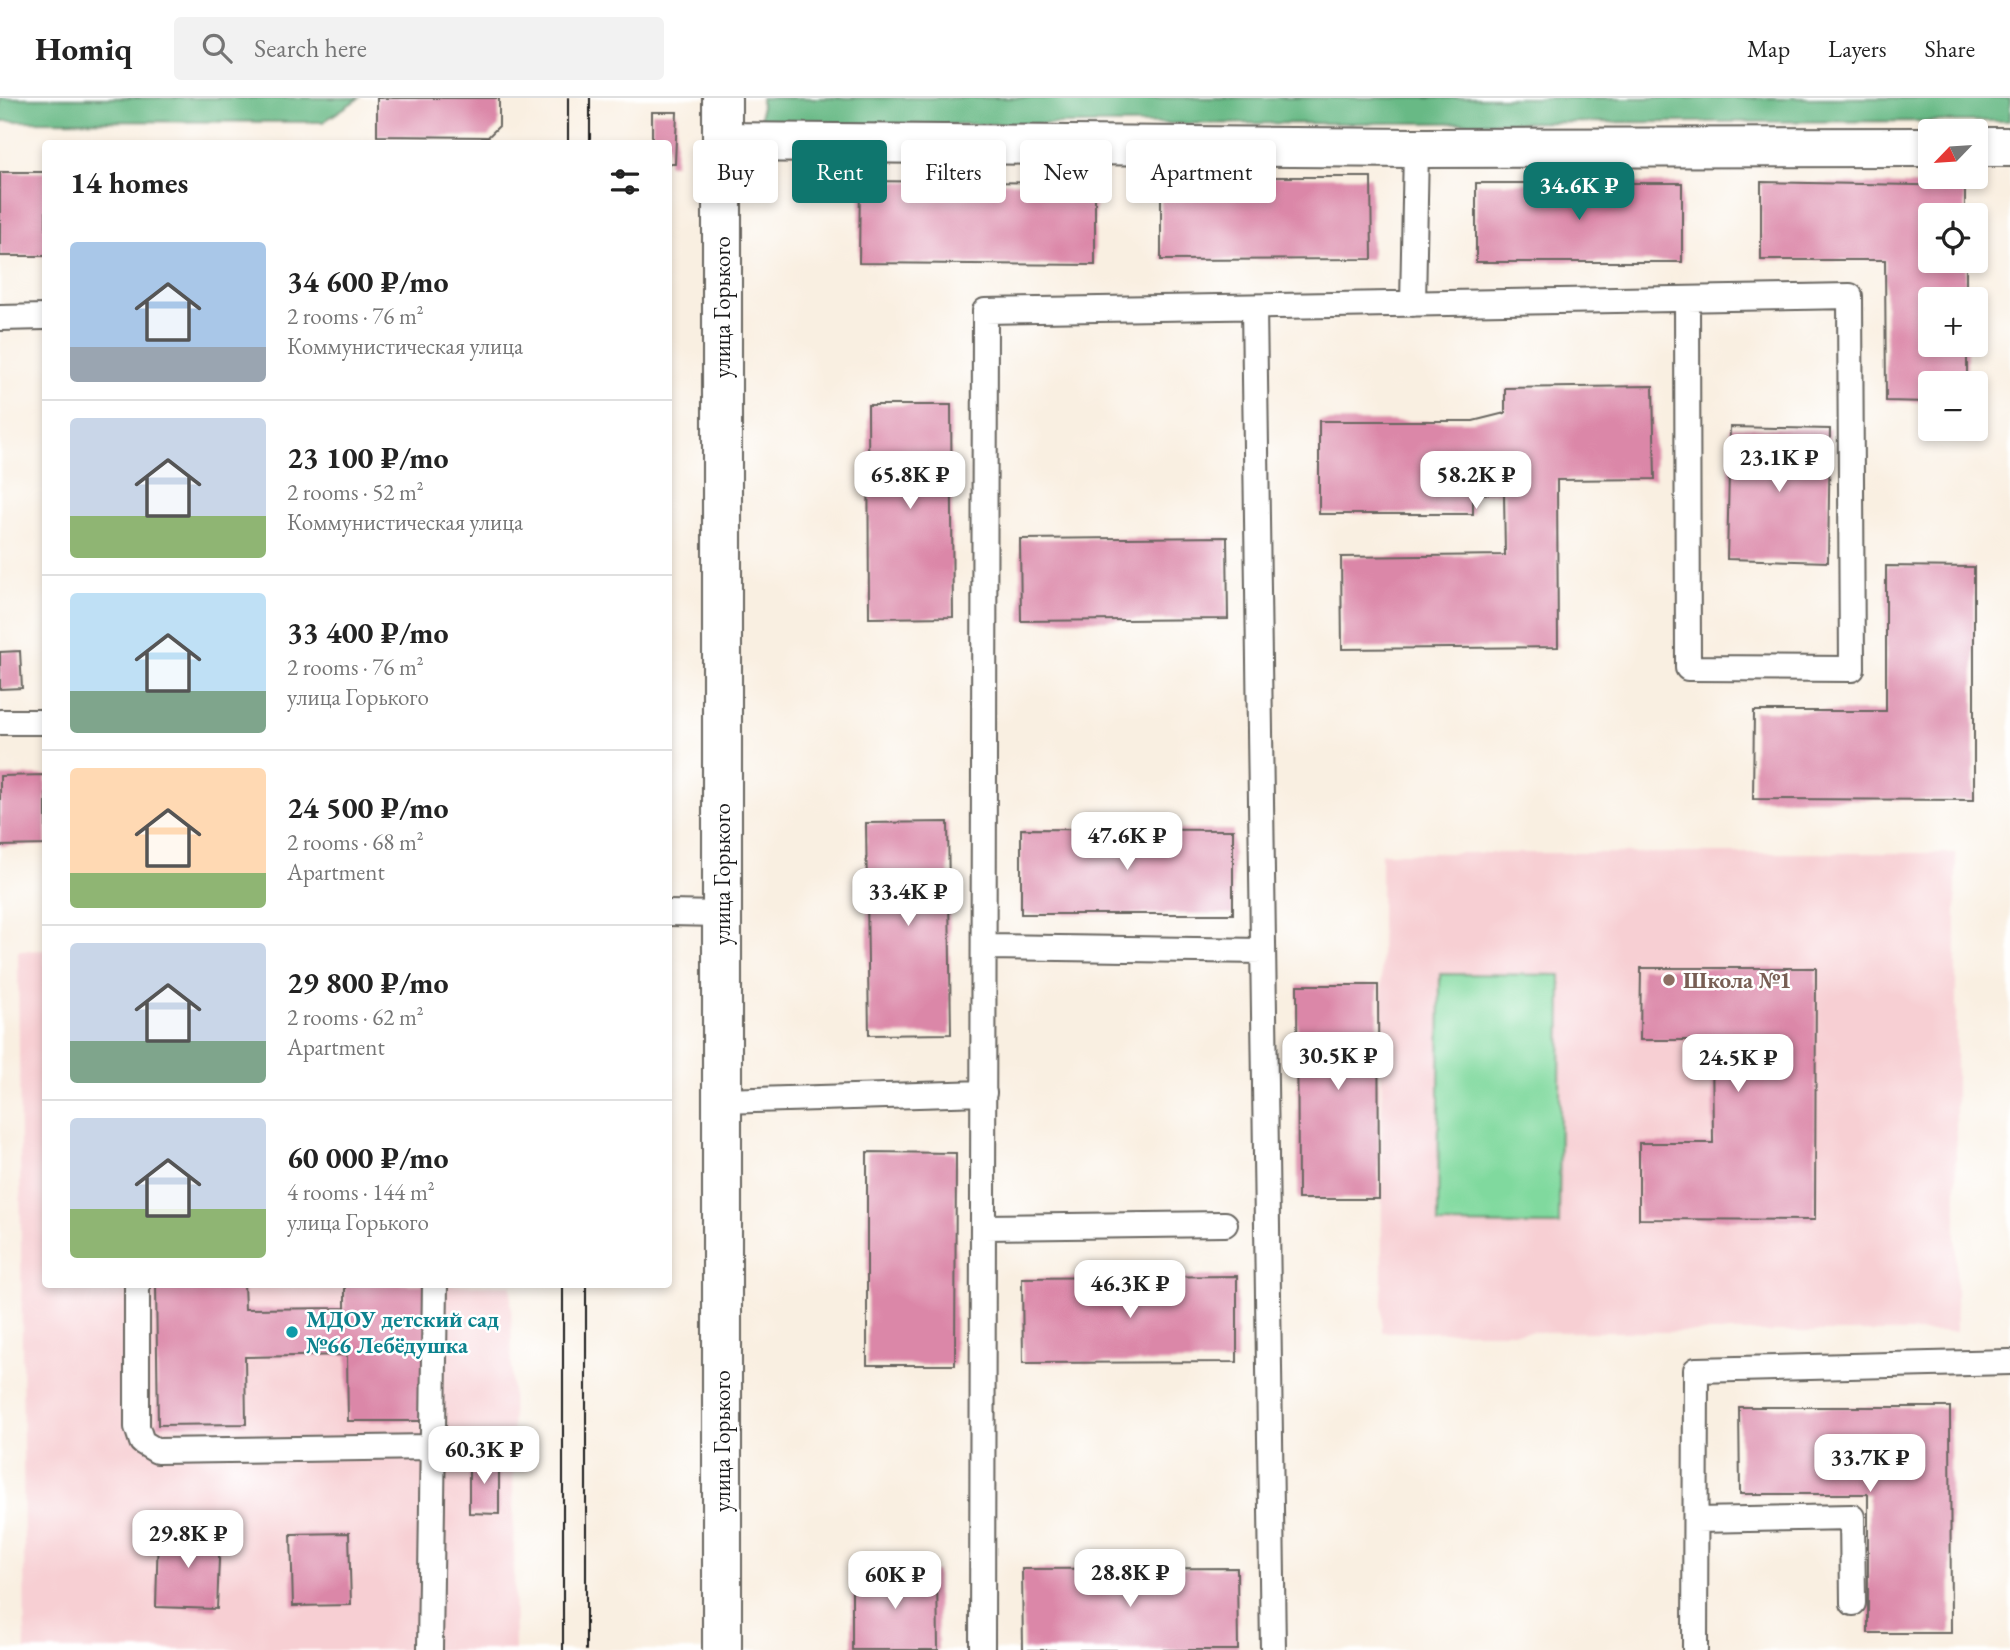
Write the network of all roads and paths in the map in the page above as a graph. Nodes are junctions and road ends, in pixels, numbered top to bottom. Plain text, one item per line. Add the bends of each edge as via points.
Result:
1 (722, 98) edge
2 (722, 140) edge
3 (778, 142) edge
4 (2010, 146) edge
5 (1918, 147) edge
6 (1988, 147) edge
7 (1416, 148) junction
8 (722, 203) edge
9 (1687, 299) junction
10 (1413, 304) junction
11 (1254, 307) junction
12 (42, 317) edge
13 (0, 318) edge
14 (0, 722) edge
15 (42, 722) edge
16 (672, 913) edge
17 (722, 914) junction
18 (984, 947) junction
19 (1263, 951) junction
20 (984, 1093) junction
21 (722, 1101) junction
22 (1225, 1224) dead end
23 (984, 1227) junction
24 (137, 1288) edge
25 (435, 1288) edge
26 (2010, 1362) edge
27 (431, 1447) junction
28 (1696, 1520) junction
29 (1853, 1603) dead end
30 (430, 1650) edge
31 (722, 1650) edge
32 (982, 1650) edge
33 (1273, 1650) edge
34 (1695, 1650) edge

1 - 2 street, улица Горького
3 - 7 street
4 - 6 street
5 - 7 street
7 - 10 lane
8 - 17 street, улица Горького
9 - 9 lane via 1850,296 1852,669 1688,668
9 - 10 lane
10 - 11 lane
11 - 18 lane via 985,311
11 - 19 lane
12 - 13 lane
14 - 15 lane
16 - 17 lane
17 - 21 street, улица Горького
18 - 19 lane
18 - 20 lane
19 - 33 lane
20 - 21 lane
20 - 23 lane
21 - 31 street, улица Горького
22 - 23 lane
23 - 32 lane
24 - 27 lane via 137,1427 142,1442 158,1451
25 - 27 lane
26 - 28 lane via 1696,1370
27 - 30 lane
28 - 29 lane via 1852,1517
28 - 34 lane

